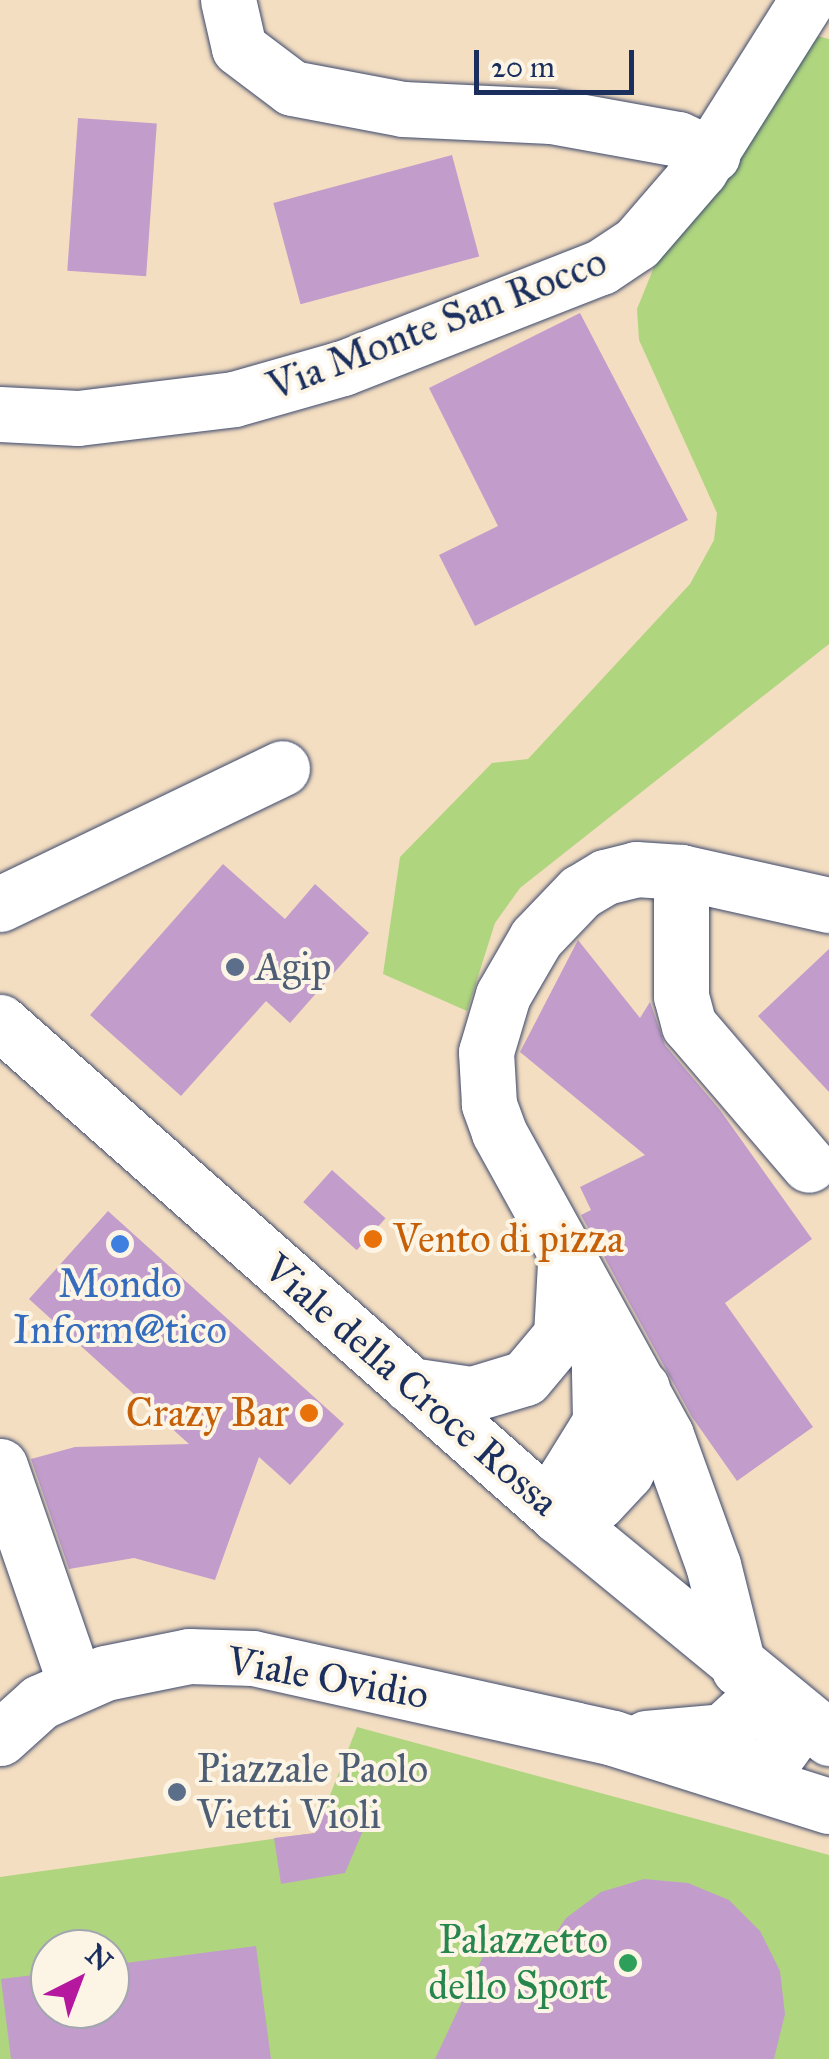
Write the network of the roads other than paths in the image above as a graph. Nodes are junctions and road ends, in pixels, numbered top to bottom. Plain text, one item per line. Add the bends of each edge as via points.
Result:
1 (228, 0) edge
2 (807, 0) edge
3 (712, 155) junction
4 (0, 414) edge
5 (282, 768) dead end
6 (681, 872) junction
7 (0, 904) edge
8 (829, 905) edge
9 (0, 1022) edge
10 (809, 1165) dead end
11 (564, 1260) junction
12 (596, 1317) junction
13 (410, 1385) junction
14 (642, 1388) junction
15 (0, 1466) edge
16 (560, 1516) junction
17 (75, 1683) junction
18 (781, 1702) edge
19 (0, 1738) edge
20 (614, 1738) junction
21 (696, 1763) junction
22 (829, 1806) edge

1 - 3 street via 239,48 292,88 403,110 551,116 678,139
2 - 3 street, Via Monte San Rocco
3 - 4 street, Via Monte San Rocco via 656,224 618,258 406,346 207,404 78,418
5 - 7 street
6 - 8 street
6 - 10 street via 681,996 689,1025
6 - 11 street via 620,872 580,892 536,938 490,1024 489,1104
9 - 13 street, Viale della Croce Rossa
11 - 12 street
11 - 13 street via 561,1335 525,1378 472,1394
12 - 14 street
12 - 16 street via 602,1408 594,1435 566,1477
13 - 16 street, Viale della Croce Rossa
14 - 16 street via 642,1435 626,1472 598,1502
14 - 18 street
15 - 17 street
16 - 18 street, Viale della Croce Rossa
17 - 19 street, Viale Ovidio via 40,1702
17 - 20 street, Viale Ovidio via 175,1658 254,1658
18 - 20 street, Viale Ovidio via 714,1734
18 - 21 street, Viale Ovidio via 790,1737 764,1768 734,1771
20 - 21 street, Viale Ovidio
21 - 22 street, Viale Ovidio

